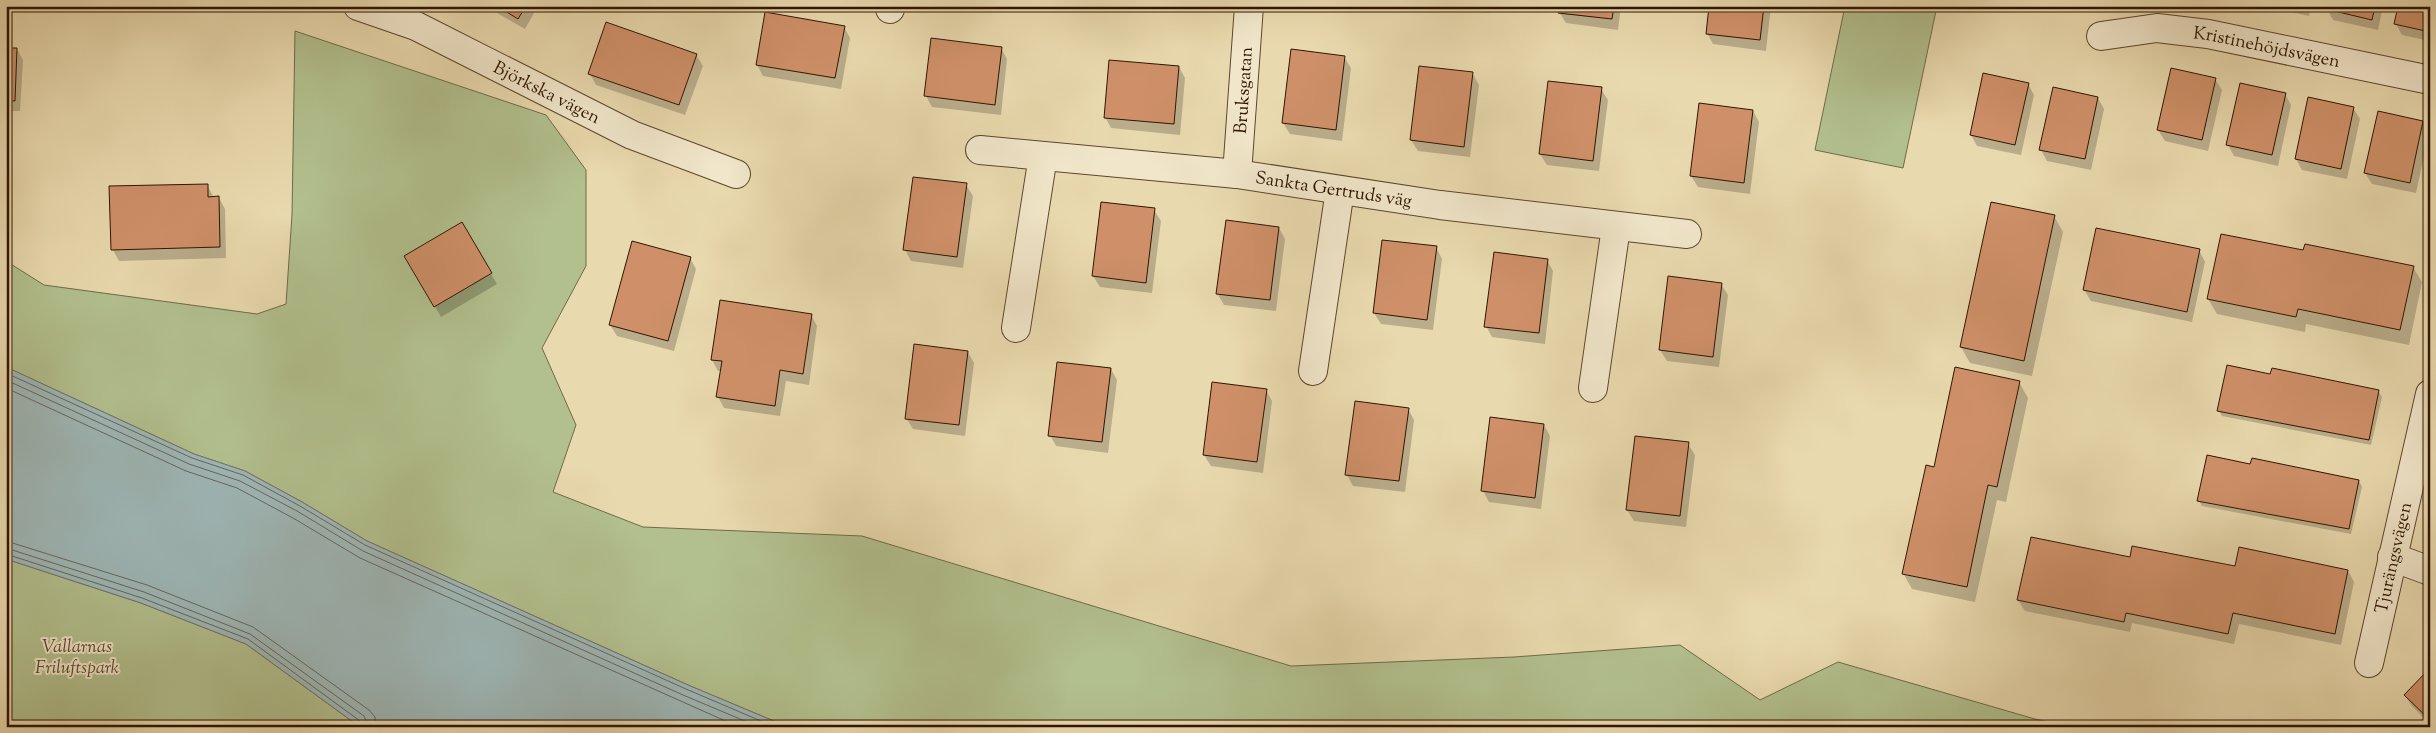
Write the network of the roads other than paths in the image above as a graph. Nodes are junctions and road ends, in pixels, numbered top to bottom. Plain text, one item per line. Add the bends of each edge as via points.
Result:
1 (358, 6) edge
2 (1249, 6) edge
3 (2101, 36) dead end
4 (2430, 80) edge
5 (980, 150) dead end
6 (1044, 156) junction
7 (736, 174) dead end
8 (1237, 174) junction
9 (1340, 190) junction
10 (1616, 227) junction
11 (1687, 234) dead end
12 (1016, 328) dead end
13 (1313, 371) dead end
14 (1593, 388) dead end
15 (2430, 394) edge
16 (2392, 557) junction
17 (2430, 571) edge
18 (2369, 663) dead end

1 - 7 street, Björkska vägen via 416,26 632,135
2 - 8 street, Bruksgatan
3 - 4 street, Kristinehöjdsvägen via 2157,28 2208,34
5 - 6 street, Sankta Gertruds väg
6 - 8 street, Sankta Gertruds väg
6 - 12 street
8 - 9 street, Sankta Gertruds väg
9 - 10 street, Sankta Gertruds väg
9 - 13 street
10 - 11 street, Sankta Gertruds väg
10 - 14 street
15 - 16 street, Tjurängsvägen
16 - 17 street
16 - 18 street, Tjurängsvägen

